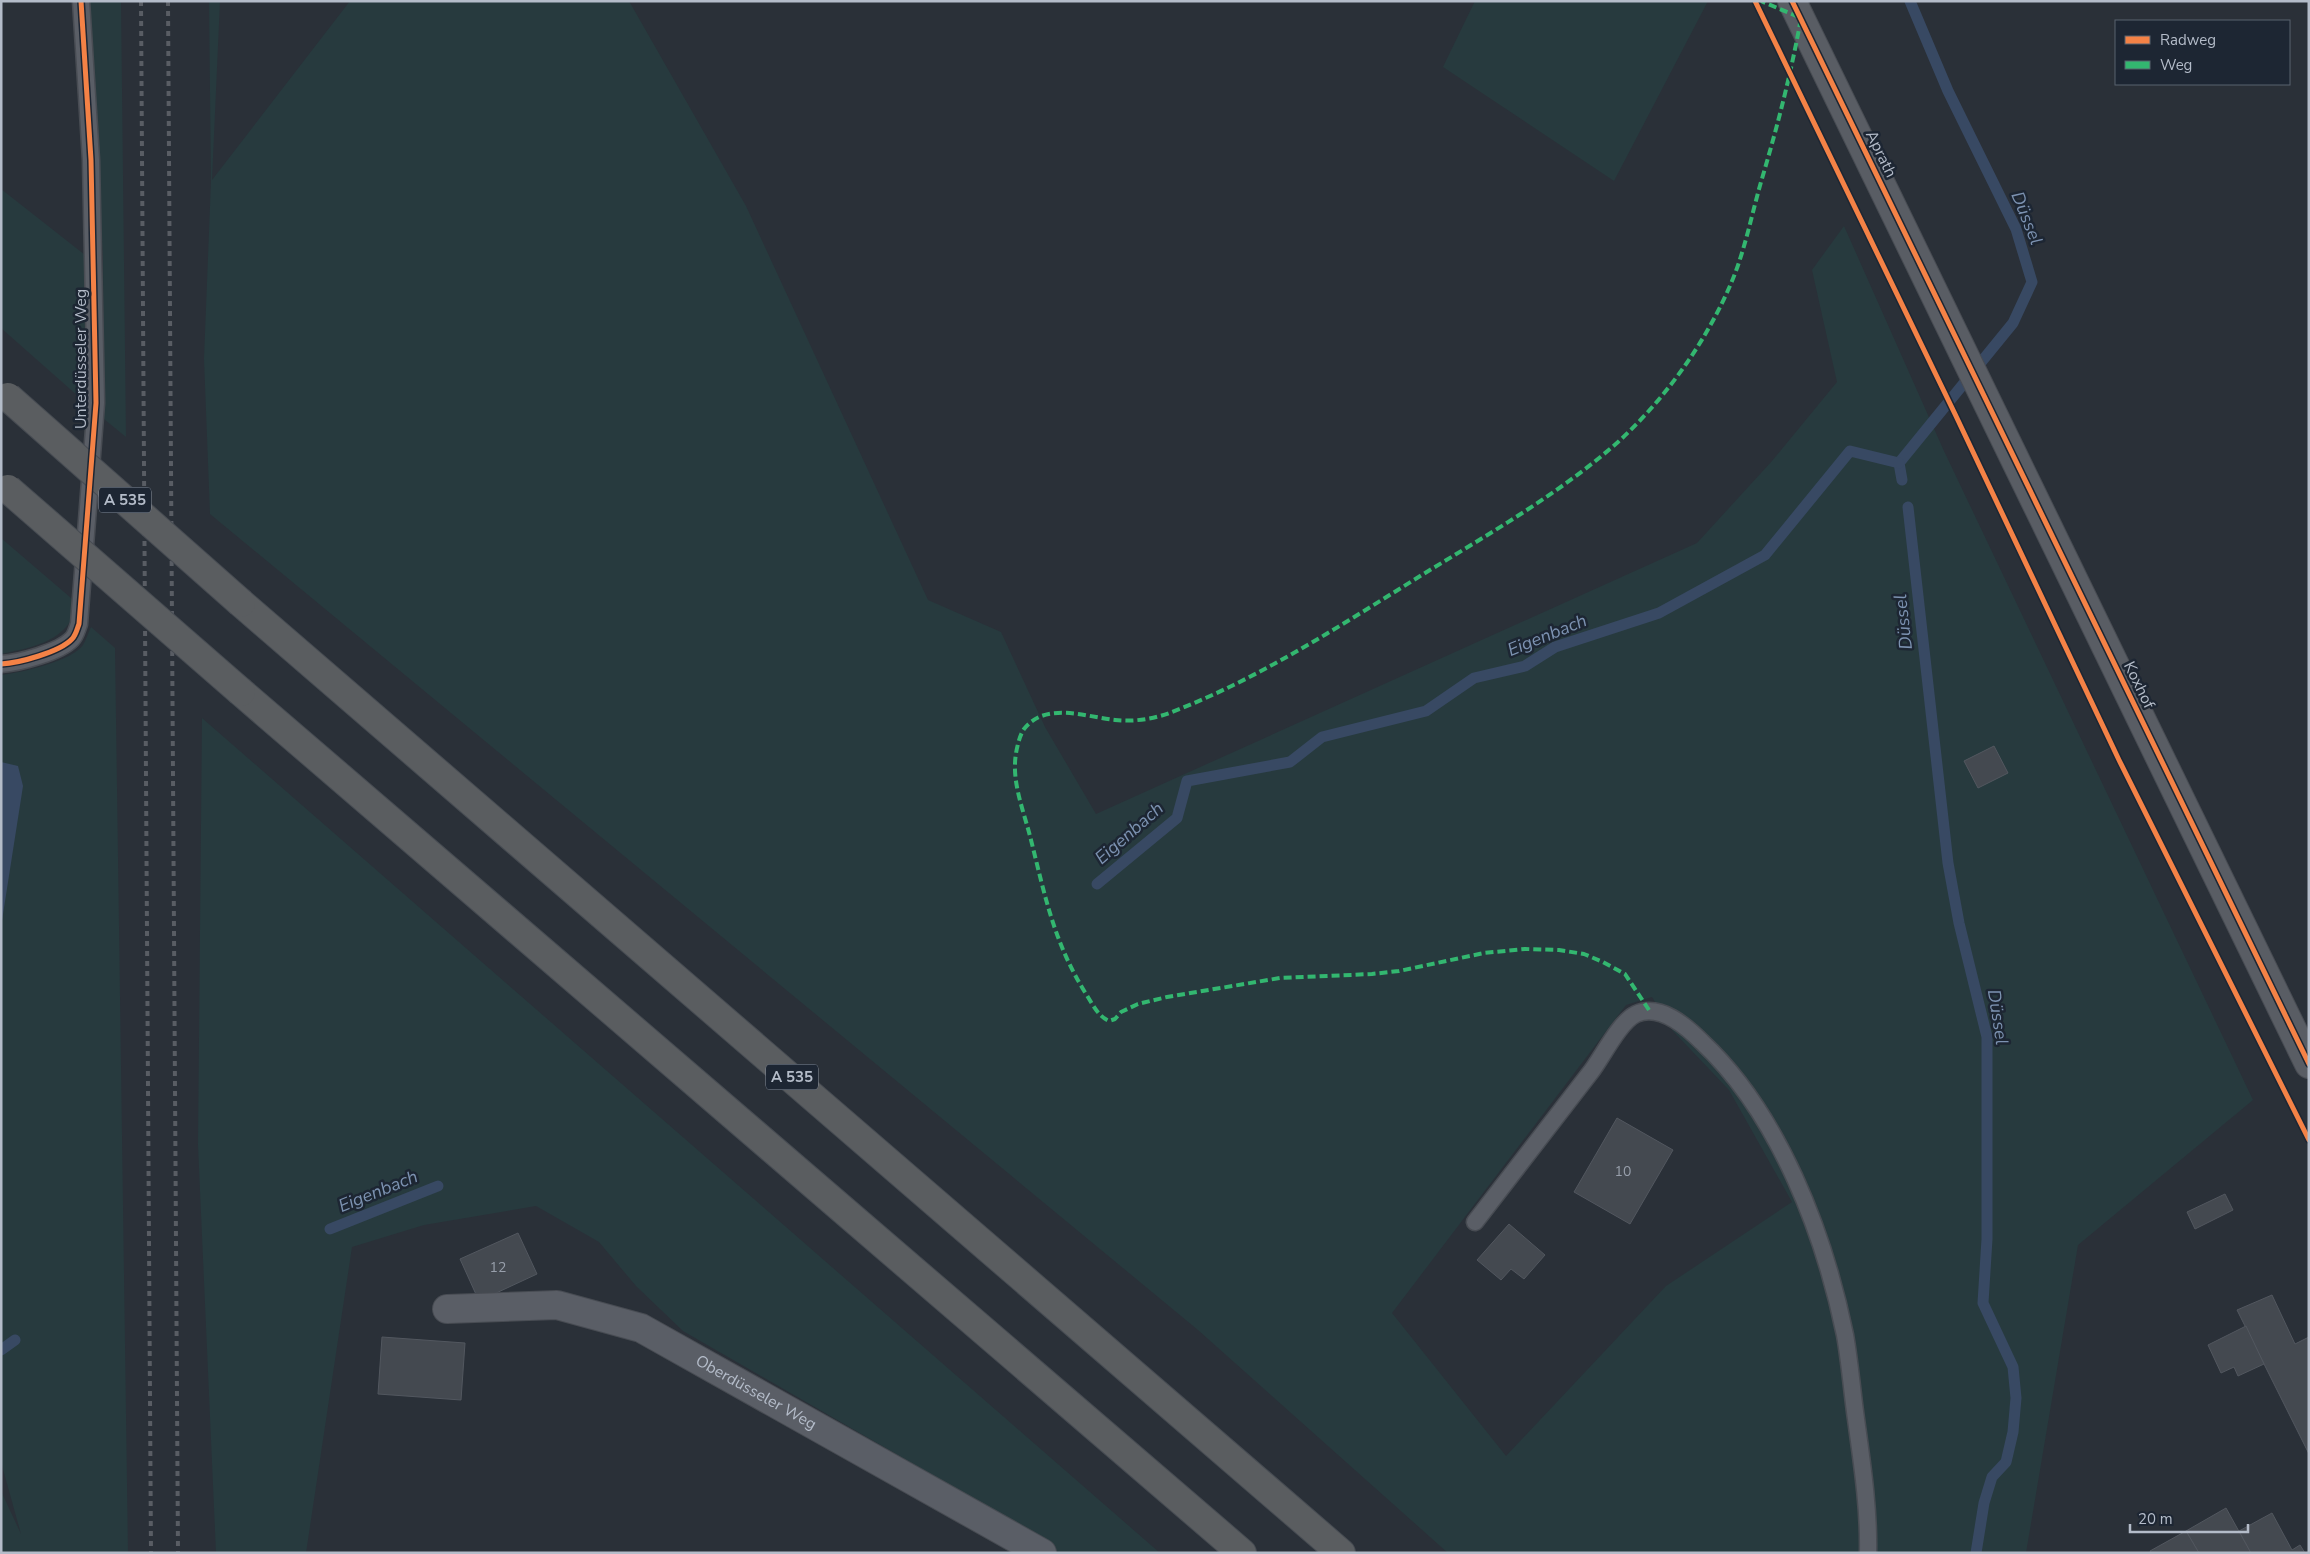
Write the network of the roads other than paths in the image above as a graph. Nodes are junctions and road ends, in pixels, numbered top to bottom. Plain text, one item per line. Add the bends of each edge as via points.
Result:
1 (81, 1) edge
2 (1792, 1) edge
3 (1948, 317) joint
4 (5, 394) edge
5 (4, 486) edge
6 (1, 664) edge
7 (2309, 1064) edge
8 (1475, 1222) dead end
9 (447, 1308) dead end
10 (1042, 1553) edge
11 (1242, 1553) edge
12 (1341, 1553) edge
13 (1868, 1553) edge

1 - 6 lane, Unterdüsseler Weg via 91,170 96,403 79,624 71,640 58,648 25,660
2 - 3 main road, Aprath
3 - 7 main road, Koxhof
4 - 12 highway, A 535, bridge via 241,603
5 - 11 highway, bridge
8 - 13 lane via 1635,1014 1649,1010 1670,1017 1693,1033 1722,1060 1757,1109 1782,1152 1806,1204 1820,1245 1845,1335 1864,1477
9 - 10 street, Oberdüsseler Weg via 557,1305 641,1328

